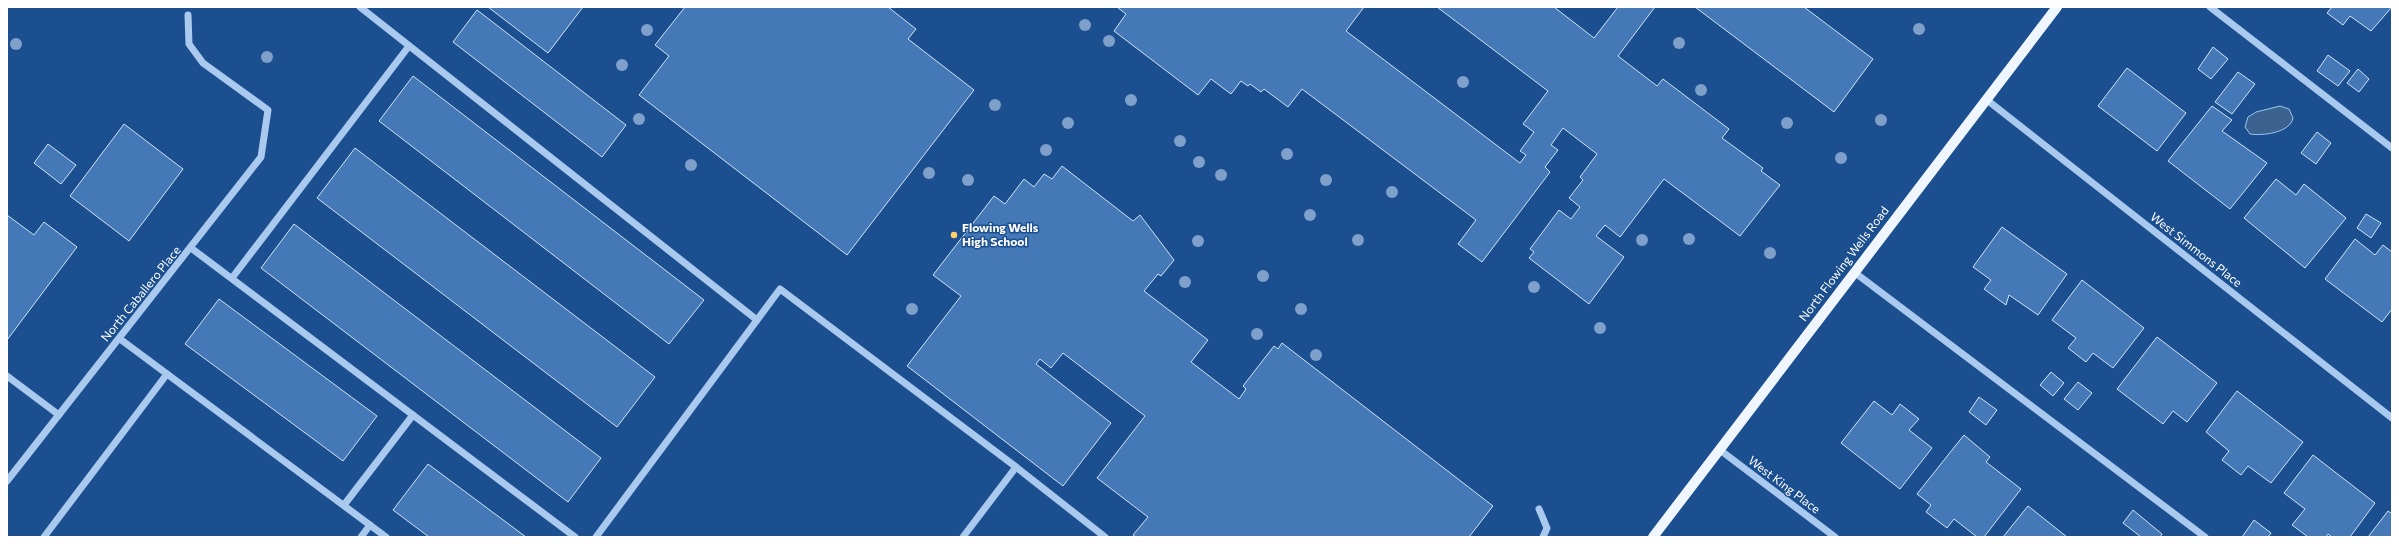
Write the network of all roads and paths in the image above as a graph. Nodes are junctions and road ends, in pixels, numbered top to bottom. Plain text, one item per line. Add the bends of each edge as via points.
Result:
1 (360, 7) edge
2 (2058, 7) edge
3 (2210, 7) edge
4 (188, 15) dead end
5 (409, 46) junction
6 (1987, 100) junction
7 (2392, 148) edge
8 (191, 248) junction
9 (1854, 272) junction
10 (232, 278) junction
11 (757, 320) junction
12 (120, 339) junction
13 (167, 374) junction
14 (7, 376) edge
15 (59, 415) junction
16 (413, 415) junction
17 (2392, 418) edge
18 (1720, 450) junction
19 (1016, 467) junction
20 (7, 481) edge
21 (344, 505) junction
22 (1539, 510) dead end
23 (370, 525) junction
24 (44, 537) edge
25 (361, 537) edge
26 (386, 537) edge
27 (575, 537) edge
28 (596, 537) edge
29 (962, 537) edge
30 (1105, 537) edge
31 (1543, 537) edge
32 (1653, 537) edge
33 (1835, 537) edge
34 (2205, 537) edge

1 - 5 street
2 - 6 main road, North Flowing Wells Road
3 - 7 street
4 - 8 street, North Caballero Place via 189,44 203,62 268,110 261,157
5 - 10 street
5 - 11 street
6 - 9 main road, North Flowing Wells Road
6 - 17 street, West Simmons Place
8 - 10 street
8 - 12 street, North Caballero Place
9 - 18 main road, North Flowing Wells Road
9 - 34 street
10 - 16 street
11 - 19 street via 780,289
11 - 28 street
12 - 13 street
12 - 15 street, North Caballero Place
13 - 21 street
13 - 24 street
14 - 15 street
15 - 20 street, North Caballero Place
16 - 21 street
16 - 27 street
18 - 32 main road, North Flowing Wells Road
18 - 33 street, West King Place
19 - 29 street
19 - 30 street
21 - 23 street
22 - 31 street via 1547,528
23 - 25 street
23 - 26 street

